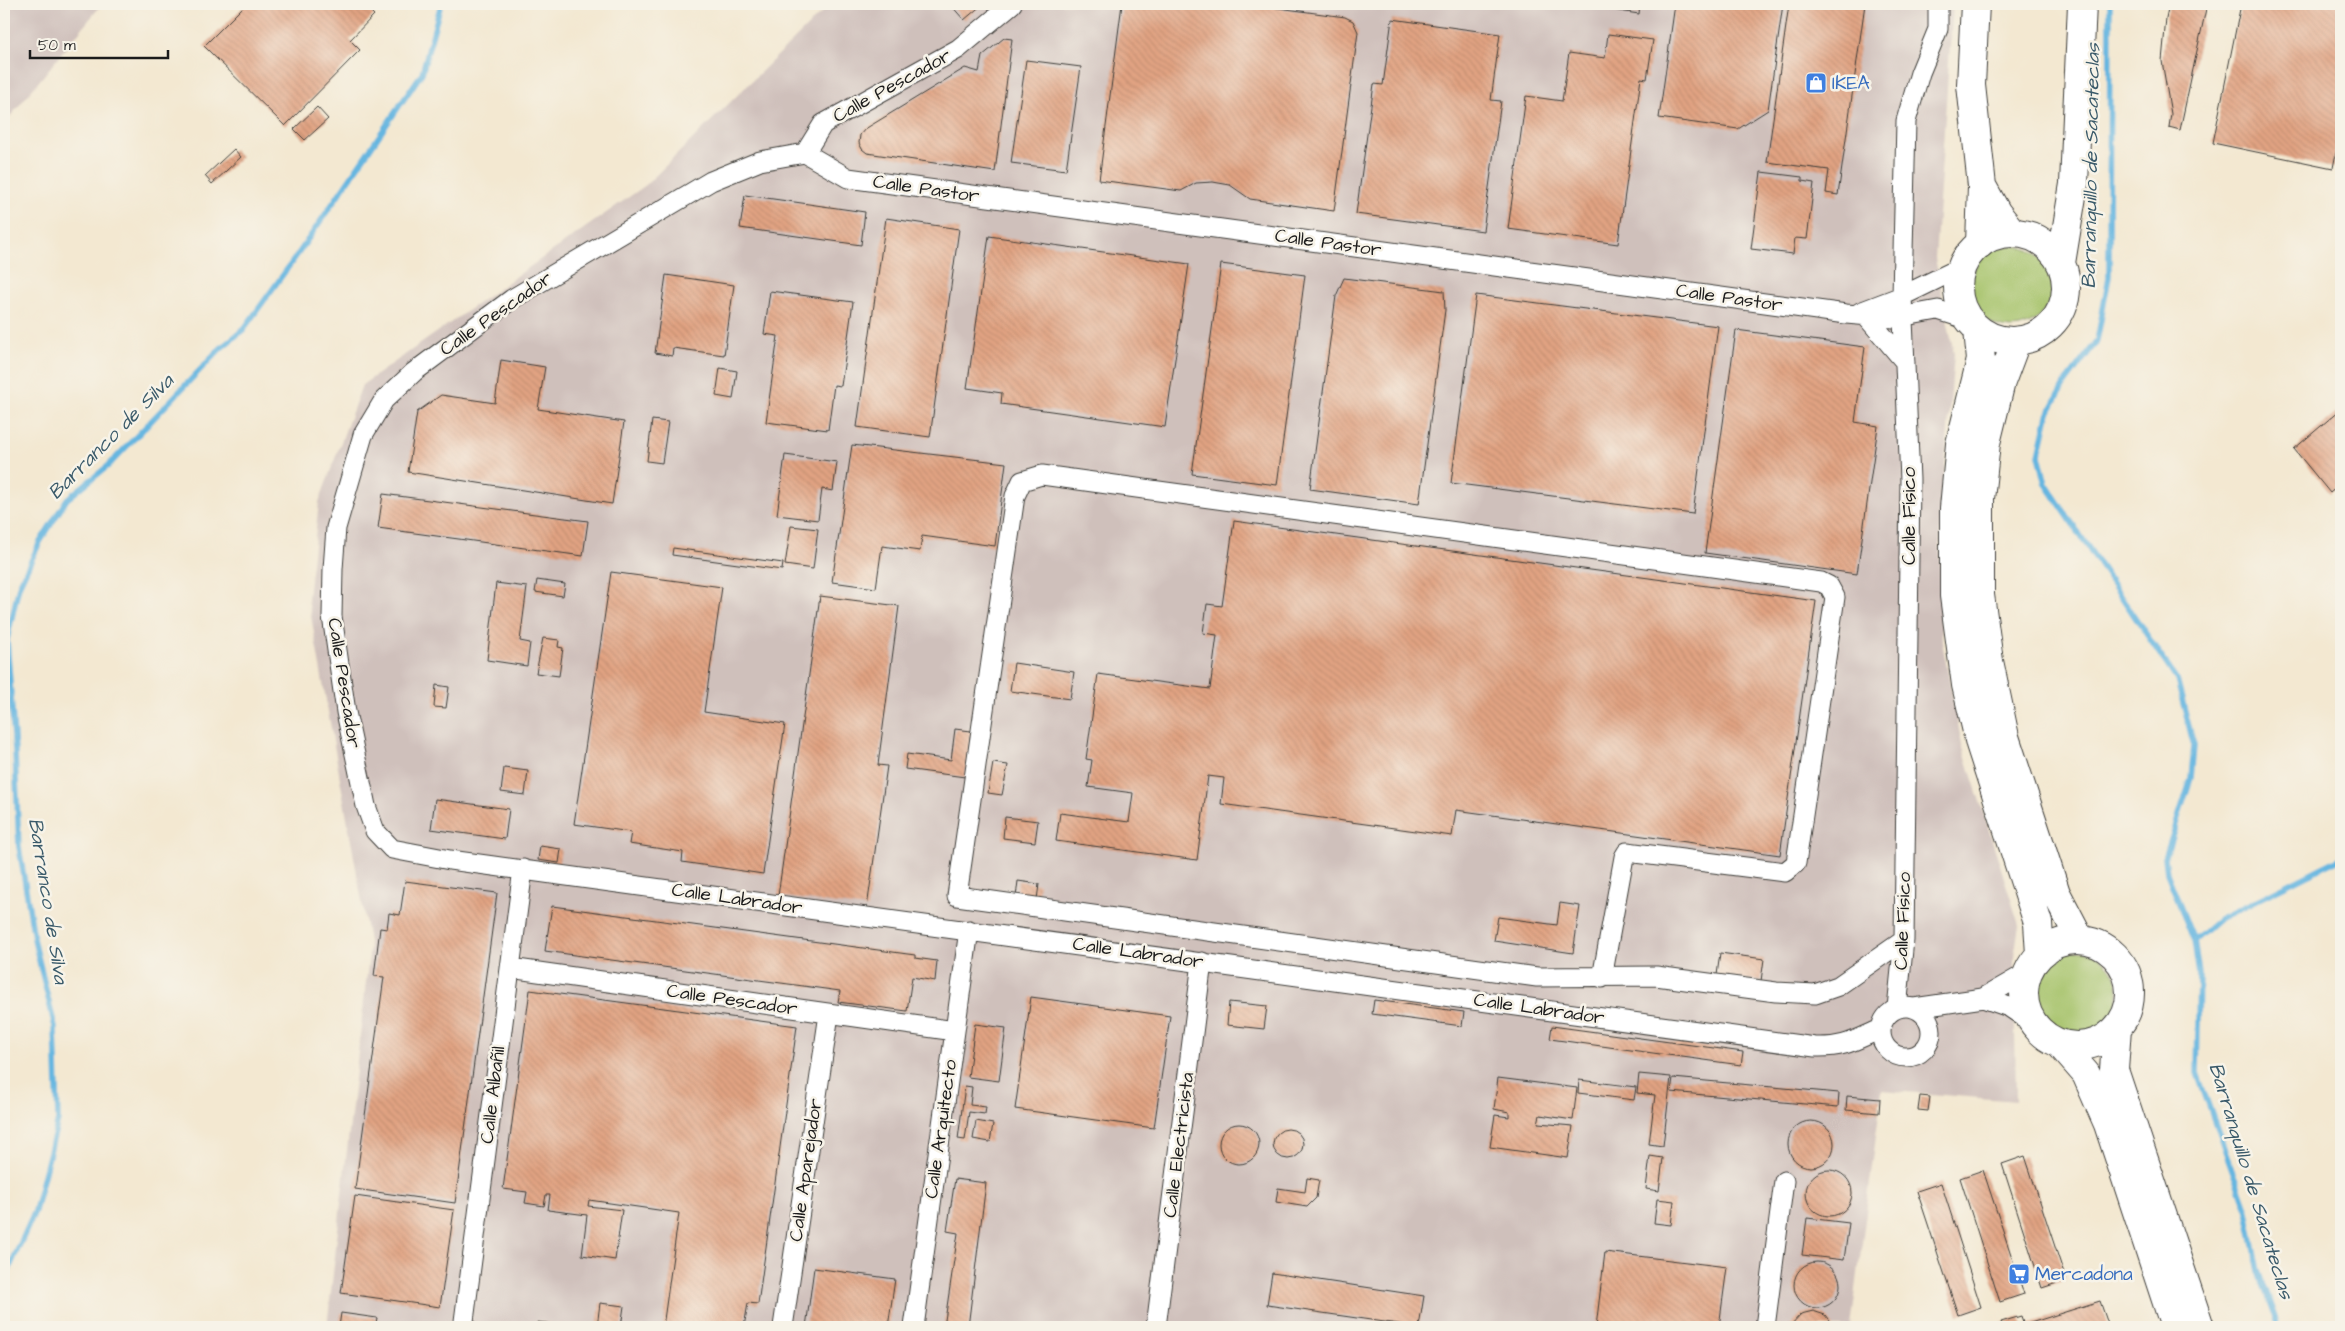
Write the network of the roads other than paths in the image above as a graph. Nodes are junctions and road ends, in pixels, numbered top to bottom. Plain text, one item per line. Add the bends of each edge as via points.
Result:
1 (1012, 4) edge
2 (1938, 4) edge
3 (1976, 4) edge
4 (2082, 4) edge
5 (805, 153) junction
6 (2074, 184) junction
7 (1982, 186) junction
8 (2021, 235) junction
9 (1980, 244) junction
10 (2061, 263) junction
11 (1962, 267) junction
12 (1902, 296) junction
13 (1861, 314) junction
14 (1903, 317) junction
15 (1974, 325) junction
16 (2016, 342) junction
17 (1905, 362) junction
18 (392, 848) joint
19 (523, 869) junction
20 (969, 930) junction
21 (2080, 939) junction
22 (1904, 940) junction
23 (1202, 962) junction
24 (2034, 963) junction
25 (510, 968) junction
26 (1602, 978) junction
27 (1983, 998) junction
28 (1959, 1000) junction
29 (1906, 1008) junction
30 (829, 1014) junction
31 (2034, 1024) junction
32 (2117, 1028) junction
33 (1882, 1029) junction
34 (955, 1031) junction
35 (1931, 1033) junction
36 (2059, 1043) junction
37 (1784, 1181) dead end
38 (465, 1324) edge
39 (783, 1327) edge
40 (914, 1327) edge
41 (1156, 1327) edge
42 (1765, 1327) edge
43 (2175, 1327) edge
44 (2200, 1327) edge

1 - 5 street, Calle Pescador via 958,50 823,124
2 - 12 street, Calle Físico via 1938,29 1920,73 1906,121
3 - 7 main road via 1971,85
4 - 6 main road
5 - 13 street, Calle Pastor via 848,178
5 - 18 street, Calle Pescador via 760,161 711,181 512,299 414,372 384,400 363,435 336,528 332,616 346,712 366,806 375,831
6 - 8 main road via 2058,214
6 - 10 main road
7 - 8 main road via 1997,213
7 - 9 main road
8 - 9 main road via 1995,236
8 - 10 main road via 2048,247
9 - 11 main road
10 - 16 main road via 2066,280 2066,298 2059,314 2048,328 2033,338
11 - 12 street, Calle Pastor
11 - 15 main road via 1959,296 1962,308
12 - 13 street, Calle Pastor
12 - 14 street, Calle Físico
13 - 14 street, Calle Pastor
13 - 17 street
14 - 15 street, Calle Pastor via 1938,310
14 - 17 street, Calle Físico
15 - 16 main road via 1990,337
15 - 24 main road via 1981,360 1960,444 1954,508 1954,596 1966,684 1980,744 2038,923
16 - 21 main road via 2001,382 1986,443 1980,498 1980,595 1989,661 2005,737 2056,893
17 - 22 street, Calle Físico via 1910,480
18 - 19 street, Calle Labrador via 450,860
19 - 20 street, Calle Labrador
19 - 25 street, Calle Albañil
20 - 23 street, Calle Labrador
20 - 34 street, Calle Arquitecto
21 - 24 main road via 2059,942
21 - 32 main road via 2112,951 2123,964 2129,980 2130,997 2126,1014
22 - 26 street via 1838,986 1815,994 1656,976
22 - 29 street, Calle Físico
23 - 33 street, Calle Labrador via 1814,1047 1836,1047
23 - 41 street, Calle Electricista
24 - 27 street
24 - 31 main road via 2024,994
25 - 30 street, Calle Pescador
25 - 38 street, Calle Albañil
26 - 26 street via 1627,852 1784,872 1796,863 1835,597 1829,586 1821,582 1051,476 1042,475 1022,481 1015,496 956,896 1537,976
27 - 28 street
27 - 31 street via 2009,1007
28 - 29 street
28 - 35 street
29 - 33 street via 1885,1019
29 - 35 street via 1927,1018
30 - 34 street, Calle Pescador
30 - 39 street, Calle Aparejador
31 - 36 main road
32 - 36 main road via 2100,1041 2080,1046
32 - 44 main road via 2114,1070
33 - 35 street via 1883,1043 1903,1057 1919,1054
34 - 40 street, Calle Arquitecto
36 - 43 main road via 2086,1074 2108,1124
37 - 42 street

